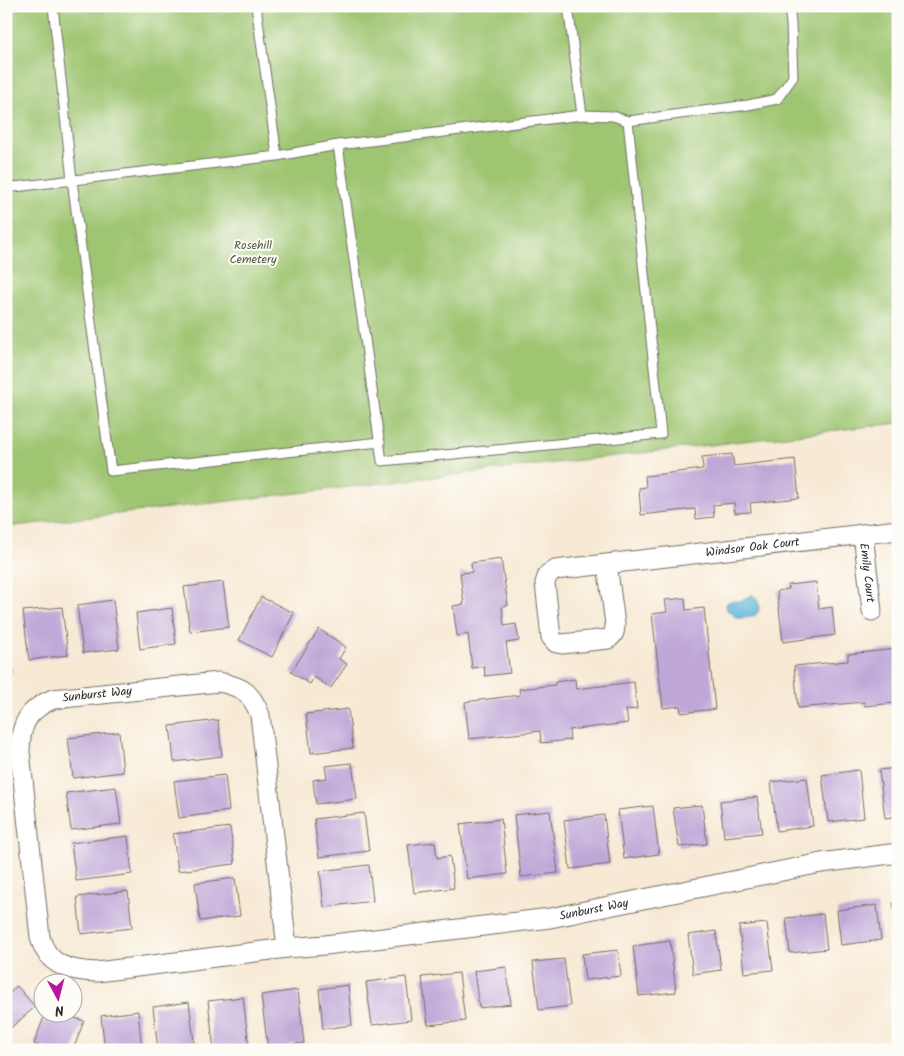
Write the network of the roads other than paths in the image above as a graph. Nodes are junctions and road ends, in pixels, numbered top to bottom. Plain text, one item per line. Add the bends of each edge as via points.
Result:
1 (53, 6) edge
2 (256, 6) edge
3 (568, 6) edge
4 (789, 6) edge
5 (582, 116) junction
6 (628, 121) junction
7 (338, 145) junction
8 (277, 156) junction
9 (72, 180) junction
10 (6, 188) edge
11 (380, 442) junction
12 (898, 530) edge
13 (863, 534) junction
14 (607, 564) junction
15 (872, 611) dead end
16 (898, 853) edge
17 (287, 948) junction

1 - 9 lane
2 - 8 lane
3 - 5 lane
4 - 6 lane via 793,77 777,100
5 - 6 lane via 613,116
5 - 7 lane
6 - 11 lane via 661,434 382,461
7 - 8 lane
7 - 11 lane
8 - 9 lane
9 - 10 lane
9 - 11 lane via 111,471
12 - 13 street, Windsor Oak Court
13 - 14 street, Windsor Oak Court
13 - 15 street, Emily Court
14 - 14 street, Windsor Oak Court via 615,631 612,636 556,643 551,637 545,584 548,574 555,570
16 - 17 street, Sunburst Way via 821,863 550,918
17 - 17 street, Sunburst Way via 260,715 246,692 219,682 53,699 40,704 30,714 20,737 20,752 40,937 47,955 68,968 97,972

